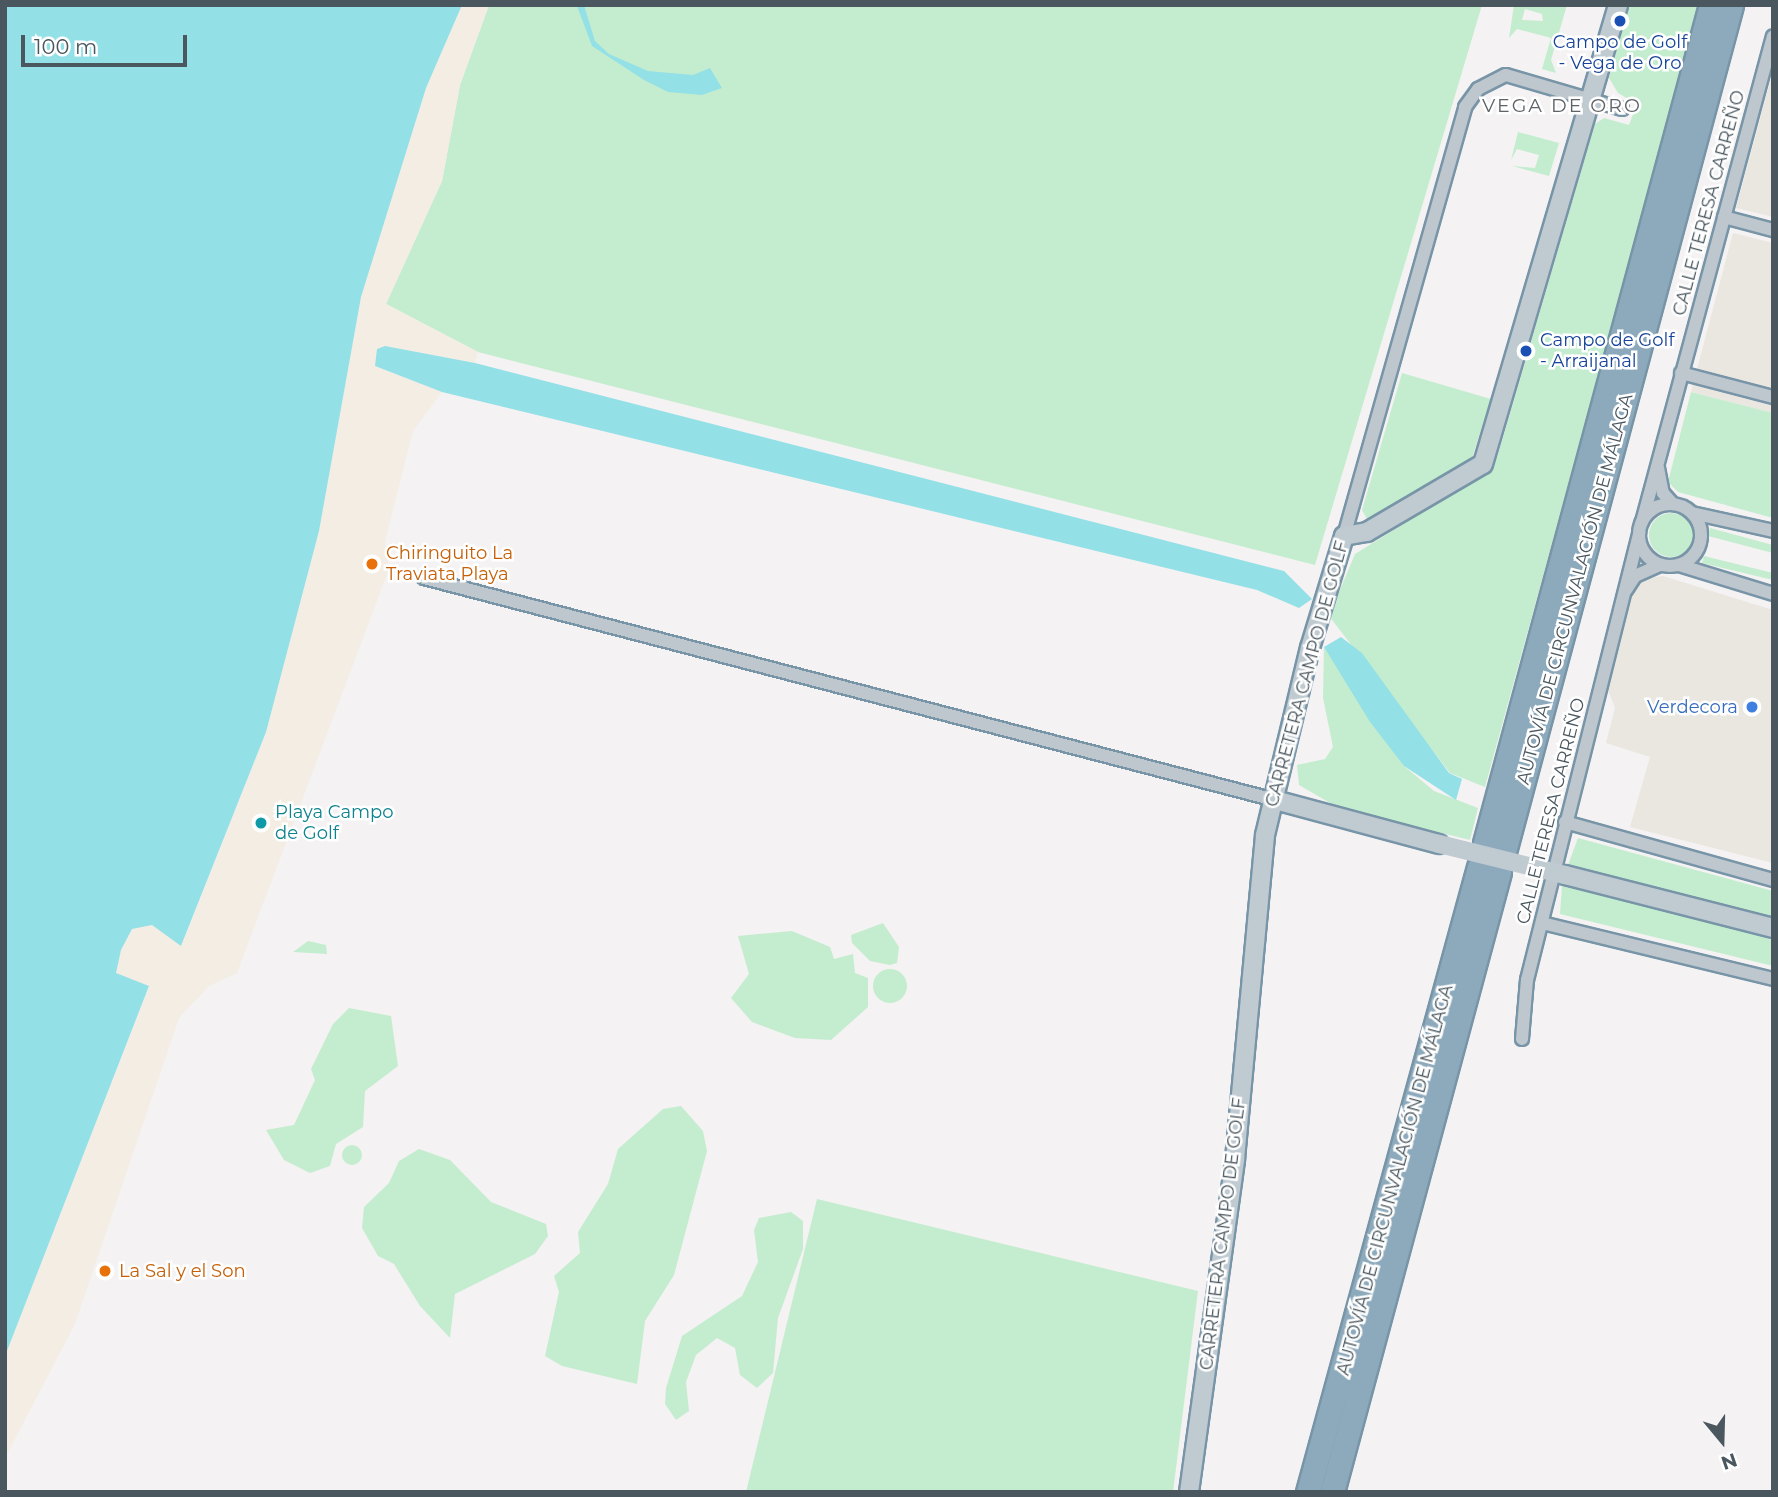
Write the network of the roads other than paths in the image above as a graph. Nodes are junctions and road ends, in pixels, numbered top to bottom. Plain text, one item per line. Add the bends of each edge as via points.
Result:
1 (1618, 5) edge
2 (1710, 5) edge
3 (1731, 5) edge
4 (1773, 36) edge
5 (1591, 98) junction
6 (1622, 109) dead end
7 (1724, 217) junction
8 (1773, 230) edge
9 (1681, 373) junction
10 (1773, 397) edge
11 (1657, 461) junction
12 (1673, 504) junction
13 (1692, 513) junction
14 (1640, 527) junction
15 (1773, 531) edge
16 (1344, 536) junction
17 (1660, 565) junction
18 (1679, 565) junction
19 (424, 578) dead end
20 (1624, 593) junction
21 (1773, 594) edge
22 (1271, 799) junction
23 (1565, 822) junction
24 (1773, 880) edge
25 (1542, 923) junction
26 (1773, 928) edge
27 (1773, 979) edge
28 (1522, 1039) dead end
29 (1189, 1492) edge
30 (1308, 1492) edge
31 (1332, 1492) edge

1 - 5 street
2 - 3 highway, AUTOVÍA DE CIRCUNVALACIÓN DE MÁLAGA via 1495,846
4 - 7 street, CALLE TERESA CARREÑO
5 - 6 street, CARRETERA CAMPO DE GOLF
5 - 16 street via 1483,464 1367,532
5 - 16 street, CARRETERA CAMPO DE GOLF via 1506,75 1478,89 1465,107
7 - 8 street
7 - 9 street, CALLE TERESA CARREÑO
9 - 10 street
9 - 11 street, CALLE TERESA CARREÑO
11 - 12 street via 1658,480
11 - 14 street, CALLE TERESA CARREÑO
12 - 13 street
12 - 14 street via 1655,508
13 - 15 street
13 - 18 street via 1700,542
14 - 17 street via 1644,553
14 - 20 street, CALLE TERESA CARREÑO
16 - 22 street, CARRETERA CAMPO DE GOLF
17 - 18 street
17 - 20 street via 1635,576
18 - 21 street
19 - 22 street
20 - 23 street, CALLE TERESA CARREÑO
22 - 26 street, bridge
22 - 29 street, CARRETERA CAMPO DE GOLF via 1235,1159
23 - 24 street
23 - 25 street, CALLE TERESA CARREÑO
25 - 27 street
25 - 28 street, CALLE TERESA CARREÑO
30 - 31 highway, AUTOVÍA DE CIRCUNVALACIÓN DE MÁLAGA via 1489,869

